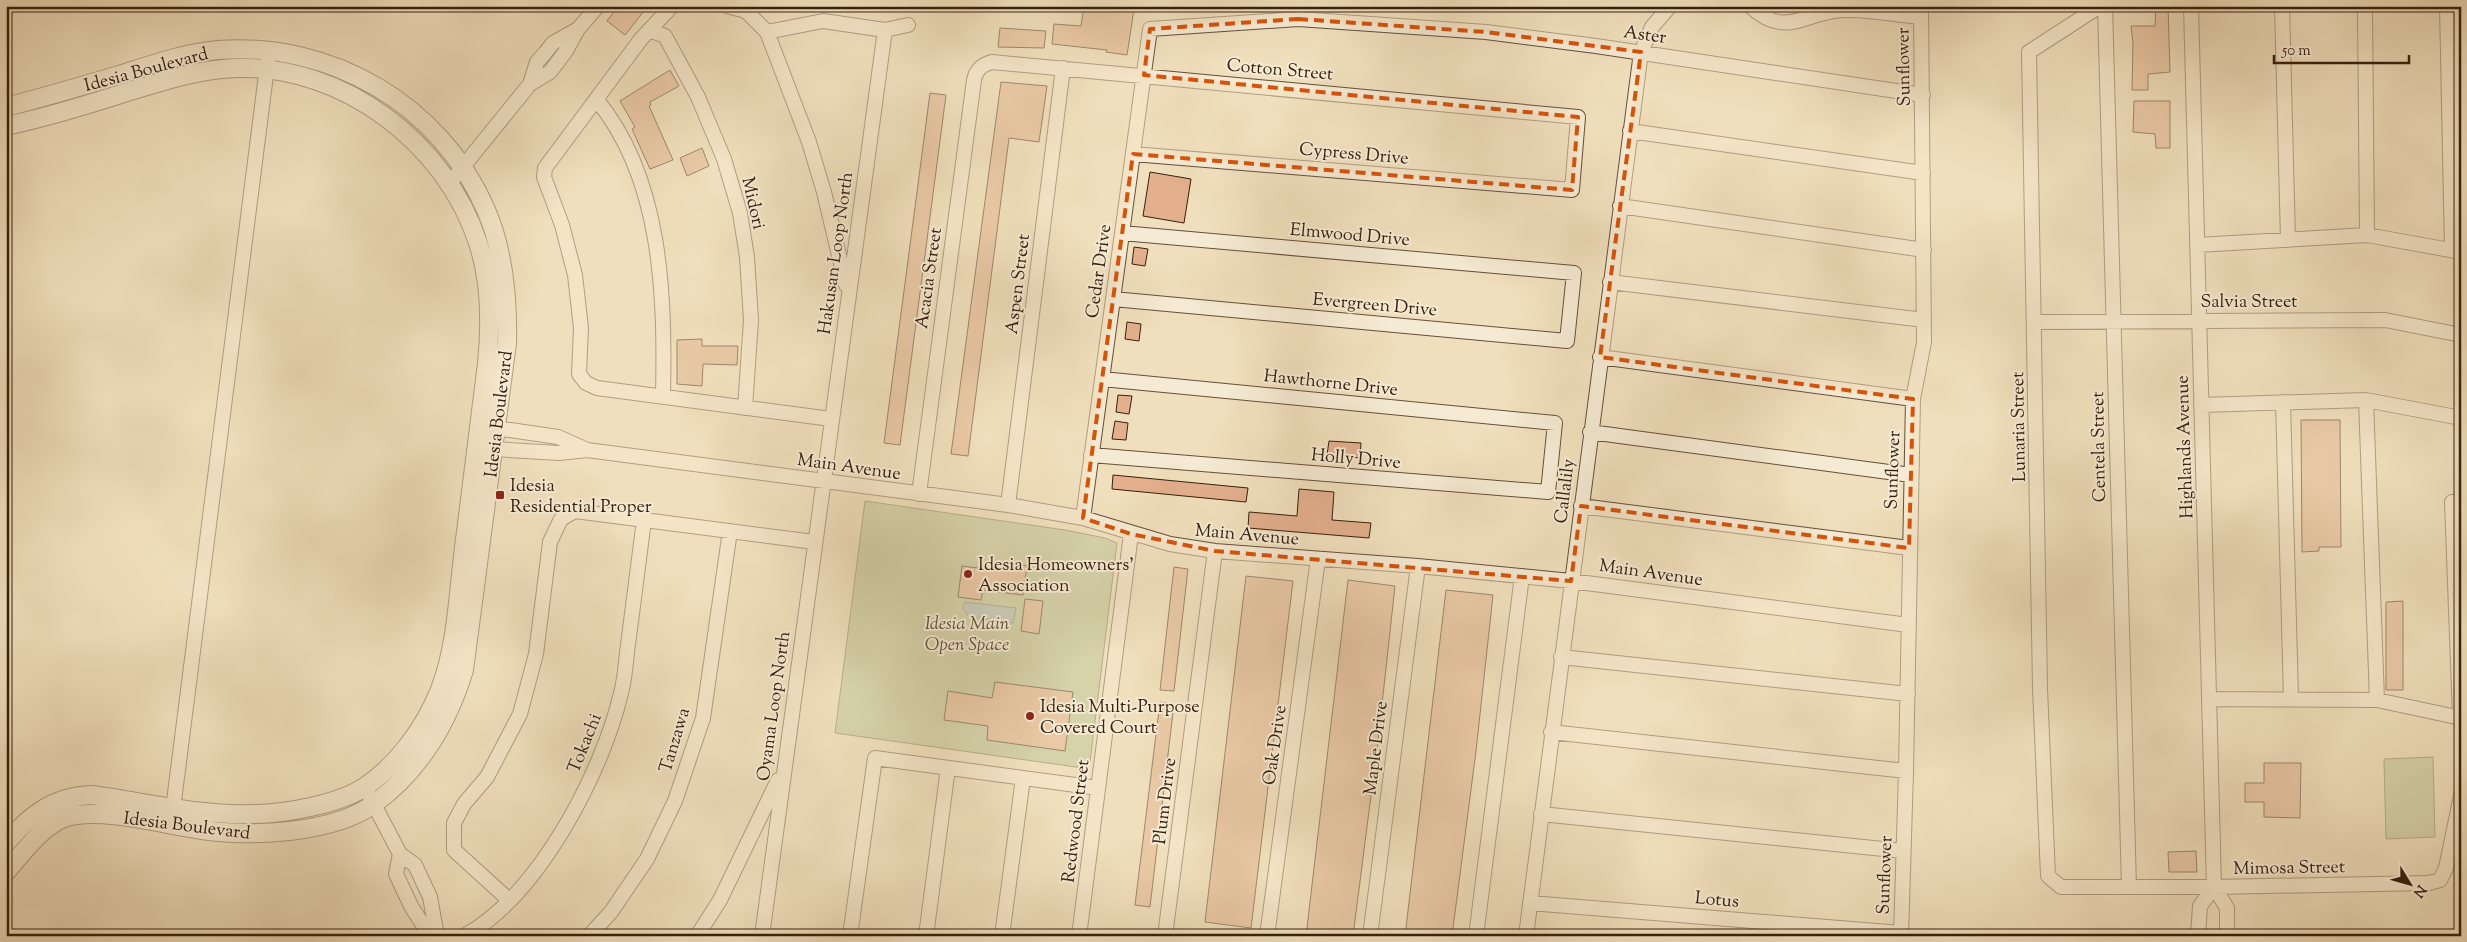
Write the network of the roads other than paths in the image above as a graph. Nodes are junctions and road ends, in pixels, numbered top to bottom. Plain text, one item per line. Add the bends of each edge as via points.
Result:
1 (598, 6) edge
2 (672, 6) edge
3 (727, 6) edge
4 (1670, 6) edge
5 (1750, 6) edge
6 (2100, 6) edge
7 (2106, 6) edge
8 (2191, 6) edge
9 (2282, 6) edge
10 (2365, 6) edge
11 (2447, 6) edge
12 (1921, 12) edge
13 (908, 25) dead end
14 (1150, 29) joint
15 (650, 30) junction
16 (885, 30) junction
17 (767, 32) junction
18 (269, 51) junction
19 (1641, 52) junction
20 (979, 68) joint
21 (1063, 68) junction
22 (267, 70) junction
23 (1144, 75) junction
24 (1923, 95) junction
25 (596, 99) junction
26 (6, 107) edge
27 (6, 126) edge
28 (1630, 131) junction
29 (1133, 154) junction
30 (463, 167) junction
31 (1923, 173) junction
32 (449, 184) junction
33 (1572, 190) joint
34 (1620, 206) junction
35 (1122, 232) junction
36 (2367, 236) junction
37 (2288, 240) junction
38 (2197, 244) junction
39 (1924, 250) junction
40 (2456, 251) edge
41 (1574, 273) joint
42 (1610, 282) junction
43 (848, 293) junction
44 (1113, 299) junction
45 (2199, 319) junction
46 (1924, 320) junction
47 (2114, 320) junction
48 (2035, 322) junction
49 (2461, 335) edge
50 (1600, 357) junction
51 (1102, 378) junction
52 (663, 397) junction
53 (1913, 399) junction
54 (2366, 400) junction
55 (2282, 402) junction
56 (2201, 405) junction
57 (746, 408) junction
58 (2461, 418) edge
59 (831, 420) junction
60 (1556, 422) joint
61 (496, 429) junction
62 (1590, 432) junction
63 (478, 437) junction
64 (493, 449) junction
65 (587, 450) junction
66 (1092, 455) junction
67 (1911, 475) junction
68 (822, 481) junction
69 (919, 494) junction
70 (2461, 503) edge
71 (1008, 505) junction
72 (1581, 506) junction
73 (1083, 518) junction
74 (644, 520) junction
75 (730, 531) junction
76 (1131, 534) junction
77 (814, 542) junction
78 (1909, 548) junction
79 (1215, 551) junction
80 (1318, 559) junction
81 (1418, 566) junction
82 (1522, 576) junction
83 (1571, 581) junction
84 (1908, 625) junction
85 (1561, 657) junction
86 (1908, 694) junction
87 (2291, 698) junction
88 (2210, 699) junction
89 (2377, 700) junction
90 (2460, 718) edge
91 (1551, 732) junction
92 (784, 768) junction
93 (948, 768) junction
94 (1906, 771) junction
95 (1023, 778) junction
96 (365, 787) junction
97 (1098, 788) junction
98 (2461, 796) edge
99 (374, 804) junction
100 (173, 806) junction
101 (1541, 814) junction
102 (171, 825) junction
103 (6, 843) edge
104 (1903, 851) junction
105 (400, 854) junction
106 (6, 872) edge
107 (2054, 883) joint
108 (2129, 887) junction
109 (2214, 887) junction
110 (509, 900) junction
111 (1530, 903) junction
112 (1901, 934) edge
113 (430, 936) edge
114 (437, 936) edge
115 (464, 936) edge
116 (589, 936) edge
117 (697, 936) edge
118 (762, 936) edge
119 (850, 936) edge
120 (926, 936) edge
121 (1002, 936) edge
122 (1078, 936) edge
123 (1165, 936) edge
124 (1267, 936) edge
125 (1370, 936) edge
126 (1476, 936) edge
127 (1526, 936) edge
128 (2198, 936) edge
129 (2227, 936) edge

1 - 30 street via 578,29 550,72 530,84
2 - 15 street
3 - 17 street via 746,11
4 - 19 street, Callalily via 1652,26
5 - 12 street via 1767,19 1794,23 1843,10
6 - 48 street, Lunaria Street via 2030,52
7 - 47 street, Centela Street
8 - 38 street, Highlands Avenue
9 - 37 street
10 - 36 street
11 - 40 street
12 - 24 street, Sunflower
13 - 16 street
14 - 19 street, Aster via 1298,19 1486,32
14 - 23 street, Cedar Drive
15 - 25 street
15 - 57 street, Midori via 665,36 698,97 724,159 740,213 751,320
16 - 17 street via 823,21
16 - 43 street, Hakusan Loop North
17 - 43 street via 809,142
18 - 22 street
18 - 26 street, Idesia Boulevard via 218,50 190,54
18 - 30 street, Idesia Boulevard via 326,62 376,86 430,128
19 - 24 street, Aster
19 - 28 street, Callalily
20 - 21 street, Cotton Street via 992,62
20 - 69 street, Acacia Street via 974,80
21 - 23 street, Cotton Street
21 - 71 street, Aspen Street
22 - 27 street, Idesia Boulevard via 238,68 193,73 58,114
22 - 32 street, Idesia Boulevard via 320,81 365,103 415,143
22 - 100 street
23 - 29 street, Cedar Drive
23 - 33 street, Cotton Street via 1578,117
24 - 31 street, Sunflower
25 - 52 street via 614,121 637,174 651,220 660,265
25 - 52 street via 545,168 544,178 562,225 575,275 581,328 579,374 586,383 598,388
28 - 31 street
28 - 34 street, Callalily
29 - 33 street, Cypress Drive
29 - 35 street, Cedar Drive
30 - 32 street
30 - 61 street, Idesia Boulevard via 487,211 496,238 506,294 507,343
31 - 39 street, Sunflower
32 - 63 street, Idesia Boulevard via 470,220 479,244 488,293 489,348
34 - 39 street
34 - 42 street, Callalily
35 - 41 street, Elmwood Drive
35 - 44 street, Cedar Drive
36 - 37 street
36 - 40 street
37 - 38 street
38 - 45 street, Highlands Avenue
39 - 46 street, Sunflower
41 - 44 street, Evergreen Drive via 1567,341
42 - 46 street
42 - 50 street, Callalily
43 - 59 street, Hakusan Loop North
44 - 51 street, Cedar Drive
45 - 47 street, Salvia Street
45 - 49 street, Salvia Street via 2385,320
45 - 56 street, Highlands Avenue
46 - 53 street, Sunflower via 1924,342
47 - 48 street, Salvia Street
47 - 108 street, Centela Street
48 - 107 street, Lunaria Street via 2040,688 2048,876
50 - 53 street
50 - 62 street, Callalily
51 - 60 street, Hawthorne Drive
51 - 66 street, Cedar Drive
52 - 57 street
53 - 67 street, Sunflower
54 - 55 street
54 - 58 street
54 - 89 street
55 - 56 street
55 - 87 street
56 - 88 street, Highlands Avenue
57 - 59 street
59 - 68 street, Hakusan Loop North
60 - 66 street, Holly Drive via 1548,492
61 - 63 street
61 - 64 street, Idesia Boulevard
61 - 65 street, Main Avenue via 558,437
62 - 67 street
62 - 72 street, Callalily
63 - 64 street
63 - 96 street, Idesia Boulevard via 453,637 439,691 408,746 391,766
64 - 65 street, Main Avenue via 559,453
64 - 99 street, Idesia Boulevard via 469,641 453,703 423,755 404,778
65 - 68 street, Main Avenue
66 - 73 street, Cedar Drive
67 - 78 street, Sunflower
68 - 69 street, Main Avenue
68 - 77 street, Oyama Loop North
69 - 71 street, Main Avenue
70 - 90 street via 2452,502
71 - 73 street, Main Avenue
72 - 78 street
72 - 83 street, Callalily
73 - 76 street, Main Avenue
74 - 75 street
74 - 110 street, Tokachi via 622,691 608,740 576,808 544,860
74 - 110 street via 575,511 561,519 550,542 536,654 520,714 487,778 464,804 454,823 454,850
75 - 77 street
75 - 116 street, Tanzawa via 703,718 675,801 647,859 612,912
76 - 79 street, Main Avenue
76 - 97 street, Redwood Street
77 - 92 street, Oyama Loop North
78 - 84 street, Sunflower
79 - 80 street, Main Avenue
79 - 123 street, Plum Drive
80 - 81 street, Main Avenue
80 - 124 street, Oak Drive
81 - 82 street, Main Avenue
81 - 125 street, Maple Drive
82 - 83 street, Main Avenue
82 - 126 street
83 - 84 street, Main Avenue
83 - 85 street, Callalily
84 - 86 street, Sunflower
85 - 86 street
85 - 91 street, Callalily
86 - 94 street, Sunflower
87 - 88 street
87 - 89 street
88 - 109 street, Highlands Avenue
89 - 90 street
91 - 94 street
91 - 101 street, Callalily
92 - 117 street via 720,900
92 - 118 street, Oyama Loop North
93 - 95 street
93 - 119 street via 875,758
93 - 120 street
94 - 104 street, Sunflower
95 - 97 street
95 - 121 street
96 - 99 street
96 - 100 street, Idesia Boulevard via 293,811 253,814 206,812
97 - 122 street, Redwood Street
98 - 109 street, Mimosa Street via 2446,868 2440,880 2429,883
99 - 102 street, Idesia Boulevard via 328,823 253,835
99 - 105 street
100 - 102 street
100 - 103 street, Idesia Boulevard via 92,795 63,798 34,814
101 - 104 street
101 - 111 street, Callalily
102 - 106 street, Idesia Boulevard via 89,813 68,817 47,828
104 - 112 street, Sunflower
105 - 113 street via 396,874 410,906
105 - 114 street via 415,866 430,897
107 - 108 street, Mimosa Street via 2061,887
108 - 109 street, Mimosa Street
109 - 128 street via 2200,906
109 - 129 street via 2227,908
110 - 115 street, Tokachi
111 - 112 street, Lotus
111 - 127 street, Callalily

